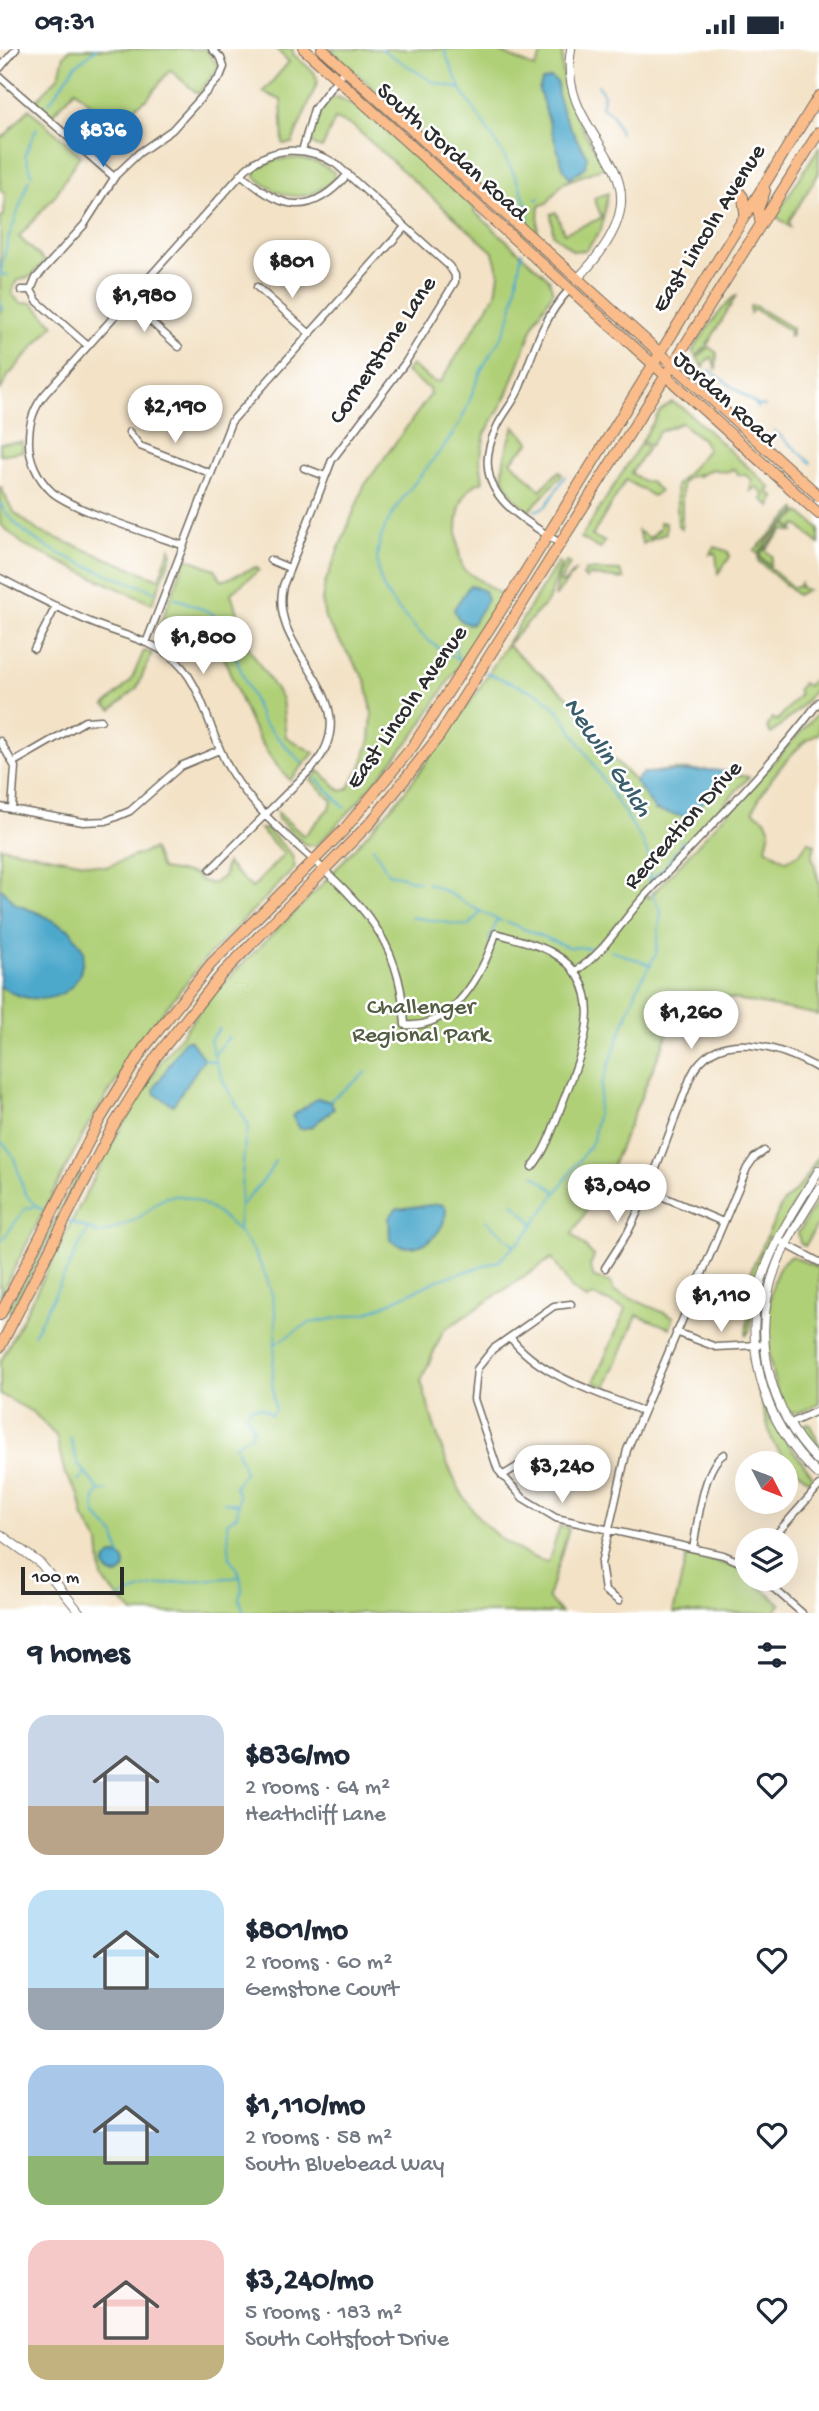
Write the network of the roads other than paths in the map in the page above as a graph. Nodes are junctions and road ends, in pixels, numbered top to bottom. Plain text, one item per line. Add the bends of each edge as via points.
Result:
1 (16, 49) edge
2 (212, 49) edge
3 (304, 49) edge
4 (322, 49) edge
5 (571, 49) edge
6 (232, 66) dead end
7 (224, 67) junction
8 (0, 68) edge
9 (345, 69) junction
10 (0, 77) edge
11 (337, 79) junction
12 (819, 96) edge
13 (819, 132) edge
14 (786, 147) junction
15 (302, 151) junction
16 (241, 174) junction
17 (348, 174) junction
18 (114, 177) junction
19 (762, 186) junction
20 (746, 213) junction
21 (761, 225) junction
22 (405, 227) junction
23 (541, 247) joint
24 (539, 261) joint
25 (553, 273) junction
26 (577, 279) junction
27 (257, 287) dead end
28 (570, 289) junction
29 (31, 290) junction
30 (21, 291) dead end
31 (128, 301) junction
32 (309, 333) junction
33 (88, 346) junction
34 (179, 347) dead end
35 (658, 352) junction
36 (652, 363) junction
37 (673, 365) junction
38 (666, 376) junction
39 (129, 432) dead end
40 (304, 468) dead end
41 (210, 473) junction
42 (325, 476) junction
43 (819, 496) edge
44 (819, 514) edge
45 (547, 535) junction
46 (561, 544) junction
47 (182, 545) junction
48 (270, 561) dead end
49 (289, 568) junction
50 (0, 578) edge
51 (56, 606) junction
52 (146, 643) junction
53 (34, 649) dead end
54 (819, 702) edge
55 (101, 720) dead end
56 (0, 741) edge
57 (219, 750) junction
58 (14, 762) junction
59 (0, 807) edge
60 (12, 809) junction
61 (264, 815) junction
62 (313, 863) junction
63 (210, 870) dead end
64 (323, 872) junction
65 (574, 972) junction
66 (819, 1069) edge
67 (764, 1151) dead end
68 (532, 1167) dead end
69 (819, 1170) edge
70 (819, 1189) edge
71 (647, 1190) junction
72 (723, 1222) junction
73 (782, 1242) junction
74 (819, 1262) edge
75 (605, 1268) dead end
76 (571, 1304) dead end
77 (1, 1314) edge
78 (676, 1332) junction
79 (510, 1337) junction
80 (760, 1345) junction
81 (0, 1347) edge
82 (819, 1410) edge
83 (642, 1411) junction
84 (785, 1426) junction
85 (724, 1454) dead end
86 (523, 1462) dead end
87 (819, 1462) edge
88 (819, 1475) edge
89 (502, 1476) junction
90 (819, 1486) edge
91 (782, 1528) edge
92 (609, 1530) junction
93 (0, 1534) edge
94 (693, 1548) junction
95 (735, 1560) edge
96 (777, 1591) edge
97 (619, 1601) dead end
98 (80, 1613) edge
99 (802, 1613) edge

1 - 8 street
2 - 7 street
3 - 11 main road, South Jordan Road
4 - 9 main road, South Jordan Road
5 - 26 street via 574,94 613,162 621,197 613,235
6 - 7 street
7 - 18 street via 175,127
9 - 11 street
9 - 23 main road, South Jordan Road
10 - 18 street
11 - 15 street via 314,109
11 - 24 main road, South Jordan Road
12 - 14 main road, East Lincoln Avenue
13 - 21 main road, East Lincoln Avenue
14 - 19 main road, East Lincoln Avenue
14 - 21 main road via 783,163 760,200
15 - 16 street via 270,154
15 - 17 street, Cornerstone Lane via 329,159
16 - 17 street via 270,198 296,204 321,199
16 - 31 street
17 - 22 street, Cornerstone Lane
18 - 29 street via 84,225 36,278
19 - 20 main road, East Lincoln Avenue
19 - 20 main road via 736,188
20 - 35 main road, East Lincoln Avenue
21 - 37 main road, East Lincoln Avenue
22 - 32 street
22 - 42 street, Cornerstone Lane via 452,269 455,282 410,355 338,450
23 - 26 main road, Jordan Road
24 - 25 main road, Jordan Road
25 - 26 main road
25 - 28 main road, Jordan Road
26 - 35 main road, Jordan Road
27 - 32 street
28 - 36 main road, Jordan Road
28 - 45 street via 544,320 489,453 491,480 499,499 515,516
29 - 30 street
29 - 33 street via 37,301
31 - 33 street
31 - 34 street
32 - 41 street via 235,417
33 - 47 street via 35,409 28,441 33,464 47,486 66,501
35 - 36 main road, East Lincoln Avenue
35 - 37 main road, Jordan Road
36 - 38 main road, Jordan Road
36 - 45 main road, East Lincoln Avenue
37 - 38 main road, East Lincoln Avenue
37 - 43 main road, Jordan Road
38 - 44 main road, Jordan Road
38 - 46 main road, East Lincoln Avenue
39 - 41 street via 140,446
40 - 42 street
41 - 47 street
42 - 49 street, Cornerstone Lane
45 - 46 street
45 - 62 main road, East Lincoln Avenue via 454,684 382,787
46 - 64 main road, East Lincoln Avenue via 468,692 387,804
47 - 52 street
48 - 49 street
49 - 61 street, Cornerstone Lane via 280,597 283,623 326,695 329,732 317,762
50 - 51 street
51 - 52 street
51 - 53 street
52 - 57 street via 167,653 184,670
54 - 65 street, Recreation Drive via 603,948
55 - 58 street via 85,721
56 - 58 street
57 - 60 street via 181,766 130,811 106,821 83,823
57 - 61 street
58 - 60 street via 17,779
59 - 60 street
61 - 62 street
61 - 63 street, Cornerstone Lane
62 - 64 street
62 - 77 main road, East Lincoln Avenue via 186,992 128,1072
64 - 65 street via 386,944 401,986 404,1025 426,1023 455,1006 496,933 550,951
64 - 81 main road, East Lincoln Avenue via 227,969 139,1083
65 - 68 street via 587,1001 587,1034 548,1140
66 - 71 street via 794,1057 744,1045 728,1045 709,1053 691,1076
67 - 72 street via 750,1163
69 - 73 street
70 - 73 street
71 - 72 street
71 - 75 street
72 - 78 street
73 - 74 street
73 - 80 street
76 - 79 street via 554,1306
78 - 80 street via 716,1347
78 - 83 street
79 - 83 street via 528,1357 550,1371
79 - 89 street via 483,1359 473,1385 488,1445
80 - 84 street
82 - 84 street
83 - 92 street via 627,1450
84 - 87 street
84 - 88 street via 794,1450
85 - 94 street via 709,1472
86 - 89 street
89 - 92 street via 548,1515
90 - 91 street
92 - 94 street
92 - 97 street via 600,1576 605,1591
93 - 98 street via 41,1564
94 - 95 street
96 - 99 street

